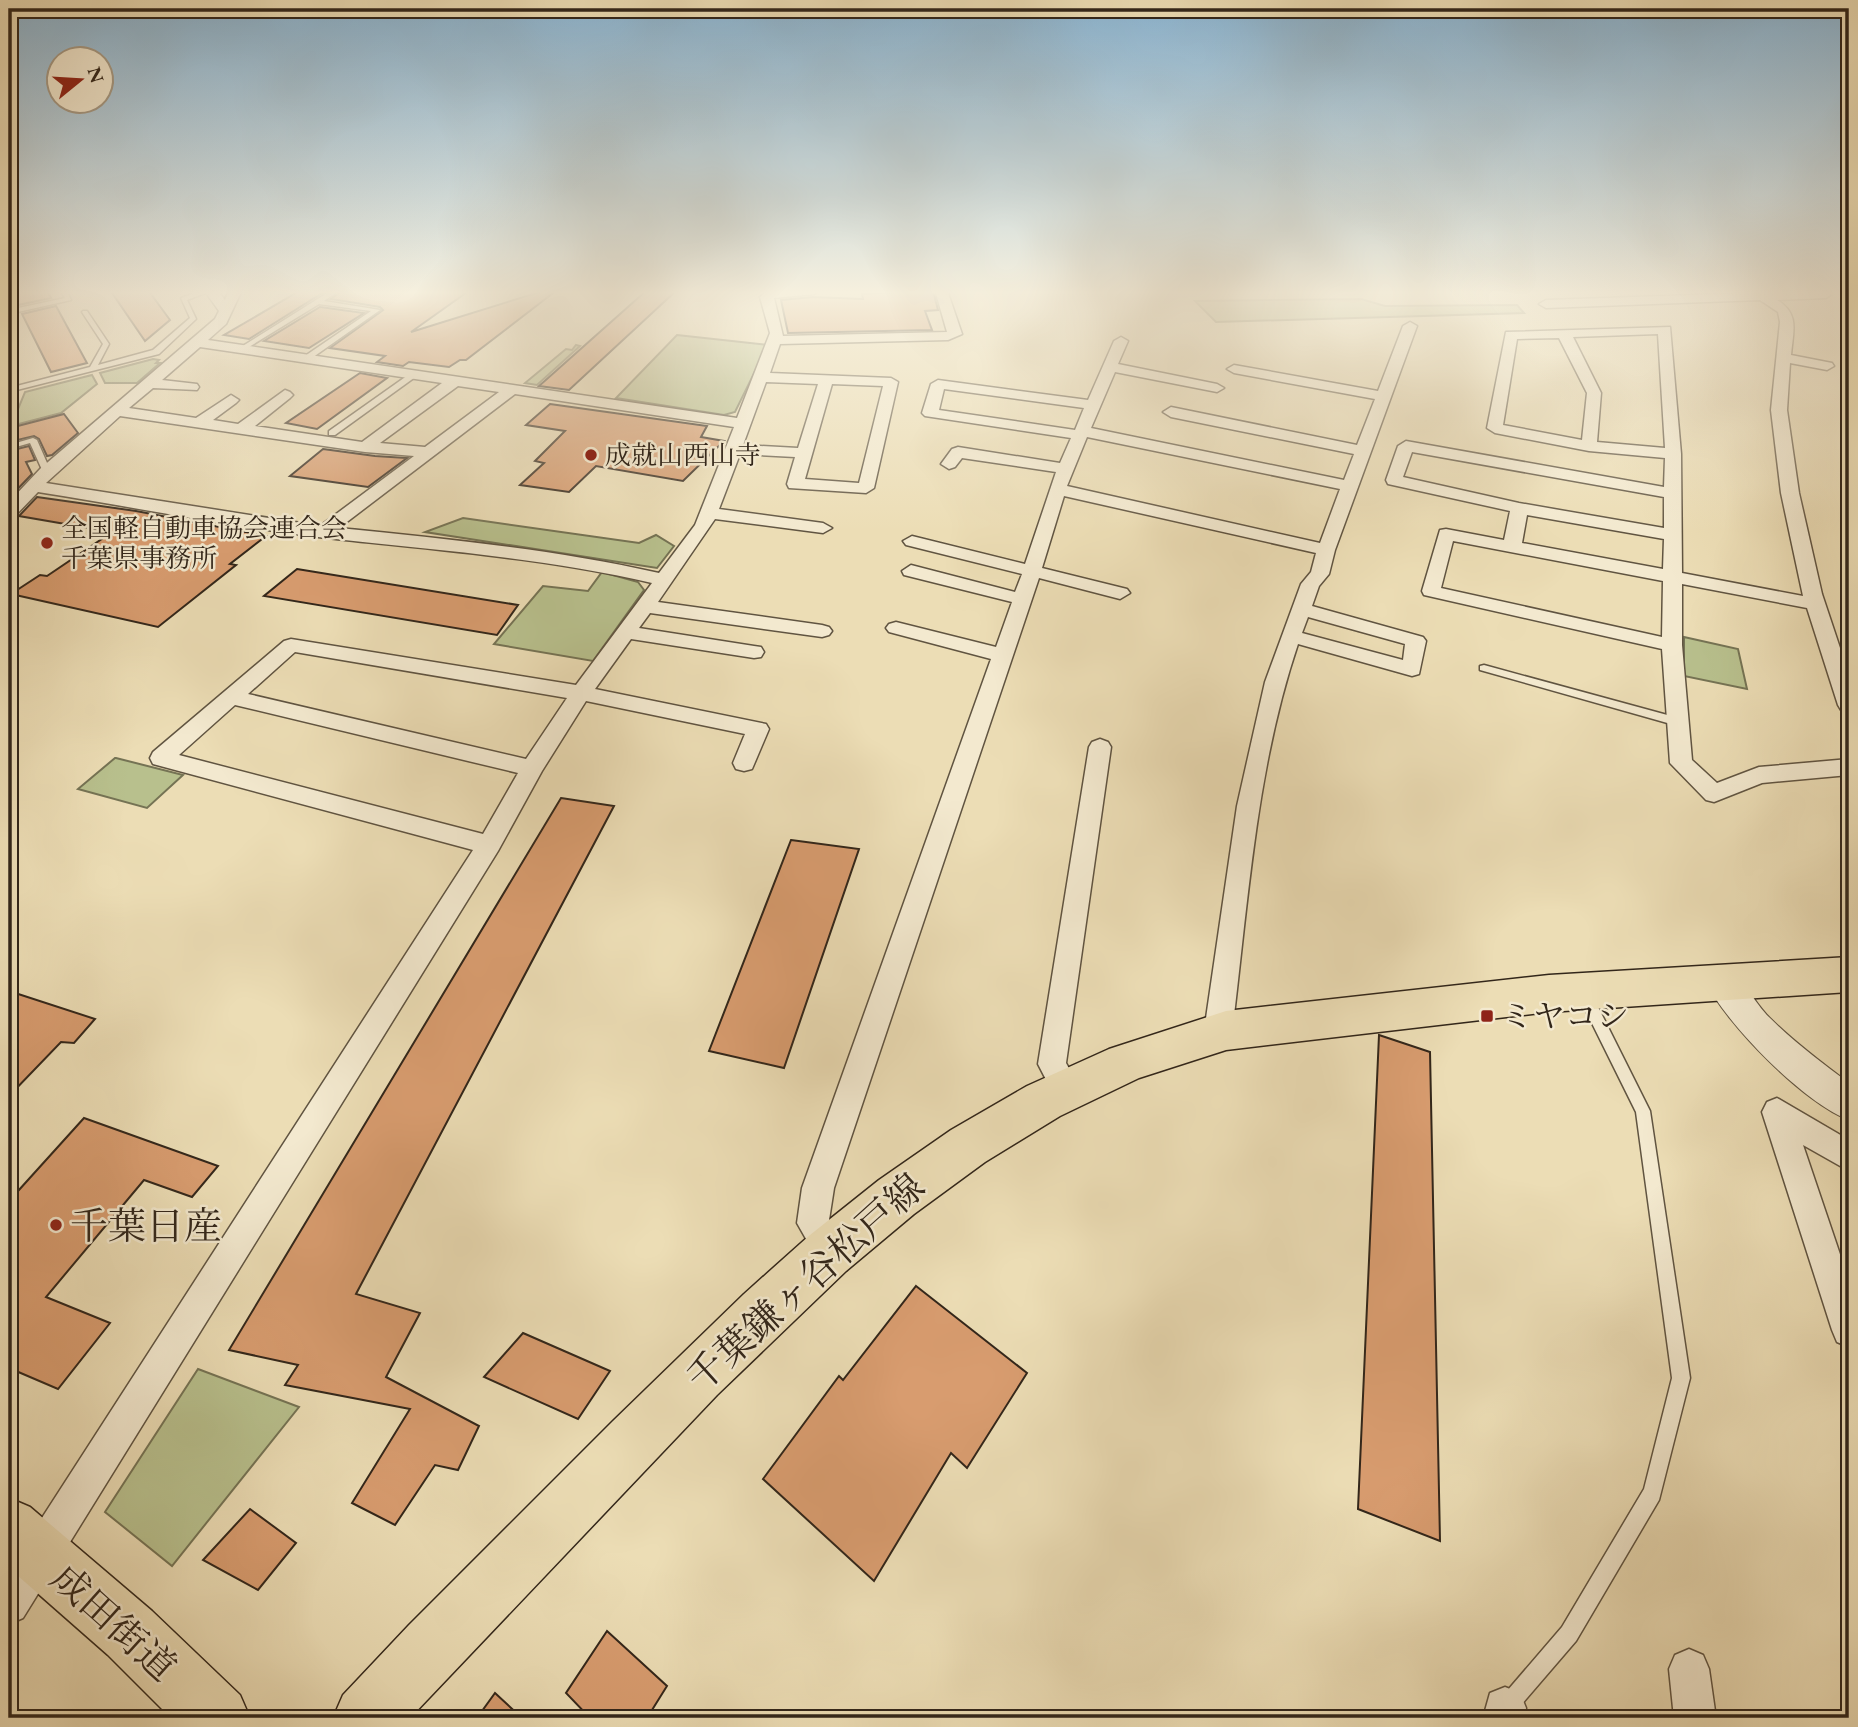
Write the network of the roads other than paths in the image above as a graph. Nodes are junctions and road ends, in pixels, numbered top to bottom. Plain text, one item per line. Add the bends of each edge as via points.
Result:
1 (83, 371) edge
2 (162, 371) edge
3 (386, 371) edge
4 (763, 371) edge
5 (1108, 371) edge
6 (1128, 371) edge
7 (1243, 371) edge
8 (1392, 371) edge
9 (1505, 371) edge
10 (1583, 371) edge
11 (1668, 371) edge
12 (1784, 371) edge
13 (414, 375) junction
14 (761, 377) junction
15 (456, 380) junction
16 (826, 380) junction
17 (148, 383) junction
18 (192, 387) dead end
19 (1217, 388) dead end
20 (9, 390) edge
21 (511, 390) junction
22 (285, 395) dead end
23 (1382, 396) junction
24 (231, 400) dead end
25 (1093, 405) junction
26 (116, 411) junction
27 (1171, 412) dead end
28 (198, 424) junction
29 (743, 424) junction
30 (240, 430) junction
31 (332, 433) dead end
32 (1081, 433) junction
33 (1590, 446) junction
34 (9, 447) edge
35 (365, 447) junction
36 (736, 449) junction
37 (1363, 451) junction
38 (428, 452) junction
39 (805, 453) junction
40 (1674, 454) junction
41 (949, 464) dead end
42 (47, 472) junction
43 (1061, 479) junction
44 (33, 486) junction
45 (1351, 486) junction
46 (1674, 494) junction
47 (1519, 508) junction
48 (9, 512) edge
49 (709, 513) junction
50 (823, 528) dead end
51 (323, 533) junction
52 (1674, 535) junction
53 (912, 541) dead end
54 (1512, 547) junction
55 (1326, 550) junction
56 (1032, 570) junction
57 (911, 571) dead end
58 (1671, 579) junction
59 (664, 580) junction
60 (1120, 593) dead end
61 (1022, 599) junction
62 (1816, 604) junction
63 (644, 606) junction
64 (1301, 609) junction
65 (896, 628) dead end
66 (822, 631) dead end
67 (625, 632) junction
68 (1292, 636) junction
69 (1672, 645) junction
70 (754, 653) dead end
71 (1002, 655) junction
72 (1484, 668) dead end
73 (581, 694) junction
74 (232, 697) junction
75 (1849, 705) edge
76 (1678, 723) junction
77 (1100, 747) dead end
78 (744, 763) dead end
79 (1849, 767) edge
80 (531, 768) junction
81 (489, 845) junction
82 (1849, 974) edge
83 (1722, 982) junction
84 (1583, 991) junction
85 (1218, 1032) junction
86 (1066, 1090) junction
87 (1849, 1104) edge
88 (1849, 1157) edge
89 (829, 1249) junction
90 (1849, 1330) edge
91 (19, 1562) edge
92 (1689, 1669) dead end
93 (1505, 1713) edge
94 (217, 1718) edge
95 (366, 1718) edge
96 (1695, 1718) edge

1 - 20 lane
2 - 17 street
3 - 13 street
4 - 14 street
5 - 25 street
6 - 19 street
7 - 23 street
8 - 23 street
9 - 33 street via 1495,428
10 - 33 street via 1594,393
11 - 40 street
12 - 62 street via 1779,410 1790,493
13 - 15 street
13 - 31 lane
14 - 16 street
14 - 29 street
15 - 21 street
15 - 35 street
16 - 39 street
16 - 39 street via 891,382 866,488 795,484
17 - 18 street
17 - 26 street
21 - 29 street
21 - 38 street
22 - 30 street
23 - 37 street
24 - 28 street
25 - 32 street
25 - 32 street via 938,384 930,413
26 - 28 street
26 - 42 street
27 - 37 street
28 - 30 street
29 - 36 street
30 - 35 street
32 - 43 street
32 - 45 street
33 - 40 street
34 - 42 lane via 33,440
35 - 38 street
36 - 39 street
36 - 49 street
37 - 45 street
38 - 51 street
40 - 46 street
41 - 43 street via 958,452
42 - 44 street
43 - 55 street
43 - 56 street
44 - 48 street
44 - 51 street
45 - 55 street
46 - 47 street via 1406,446 1394,480
46 - 52 street
47 - 52 street
47 - 54 street
49 - 50 street
49 - 59 street via 704,527
51 - 59 street via 485,550
52 - 58 street
53 - 56 street
54 - 58 street
54 - 69 street via 1446,534 1431,591
55 - 64 street via 1320,574 1310,584
56 - 60 street
56 - 61 street
57 - 61 street
58 - 62 street
58 - 69 street
59 - 63 street
61 - 71 street
62 - 75 street
63 - 66 street
63 - 67 street
64 - 68 street
64 - 68 street via 1416,641 1412,669
65 - 71 street
67 - 70 street
67 - 73 street
68 - 85 street via 1275,682 1249,806
69 - 76 street
71 - 89 street via 818,1188 813,1223
72 - 76 lane
73 - 74 street via 291,645
73 - 78 street via 758,729
73 - 80 street
74 - 80 street
74 - 81 street via 161,758
76 - 79 street via 1681,763 1714,794 1759,775
77 - 86 street via 1052,1064
80 - 81 street
81 - 91 street
82 - 83 main road, 千葉鎌ヶ谷松戸線
83 - 84 main road, 千葉鎌ヶ谷松戸線
83 - 87 street via 1756,1027
84 - 85 main road, 千葉鎌ヶ谷松戸線
84 - 93 lane via 1643,1111 1681,1378 1652,1493 1569,1634
85 - 86 main road, 千葉鎌ヶ谷松戸線 via 1119,1065
86 - 89 main road, 千葉鎌ヶ谷松戸線 via 928,1171
88 - 90 street via 1777,1111
89 - 95 main road, 千葉鎌ヶ谷松戸線 via 659,1414
91 - 94 main road, 成田街道 via 130,1633
92 - 96 street

